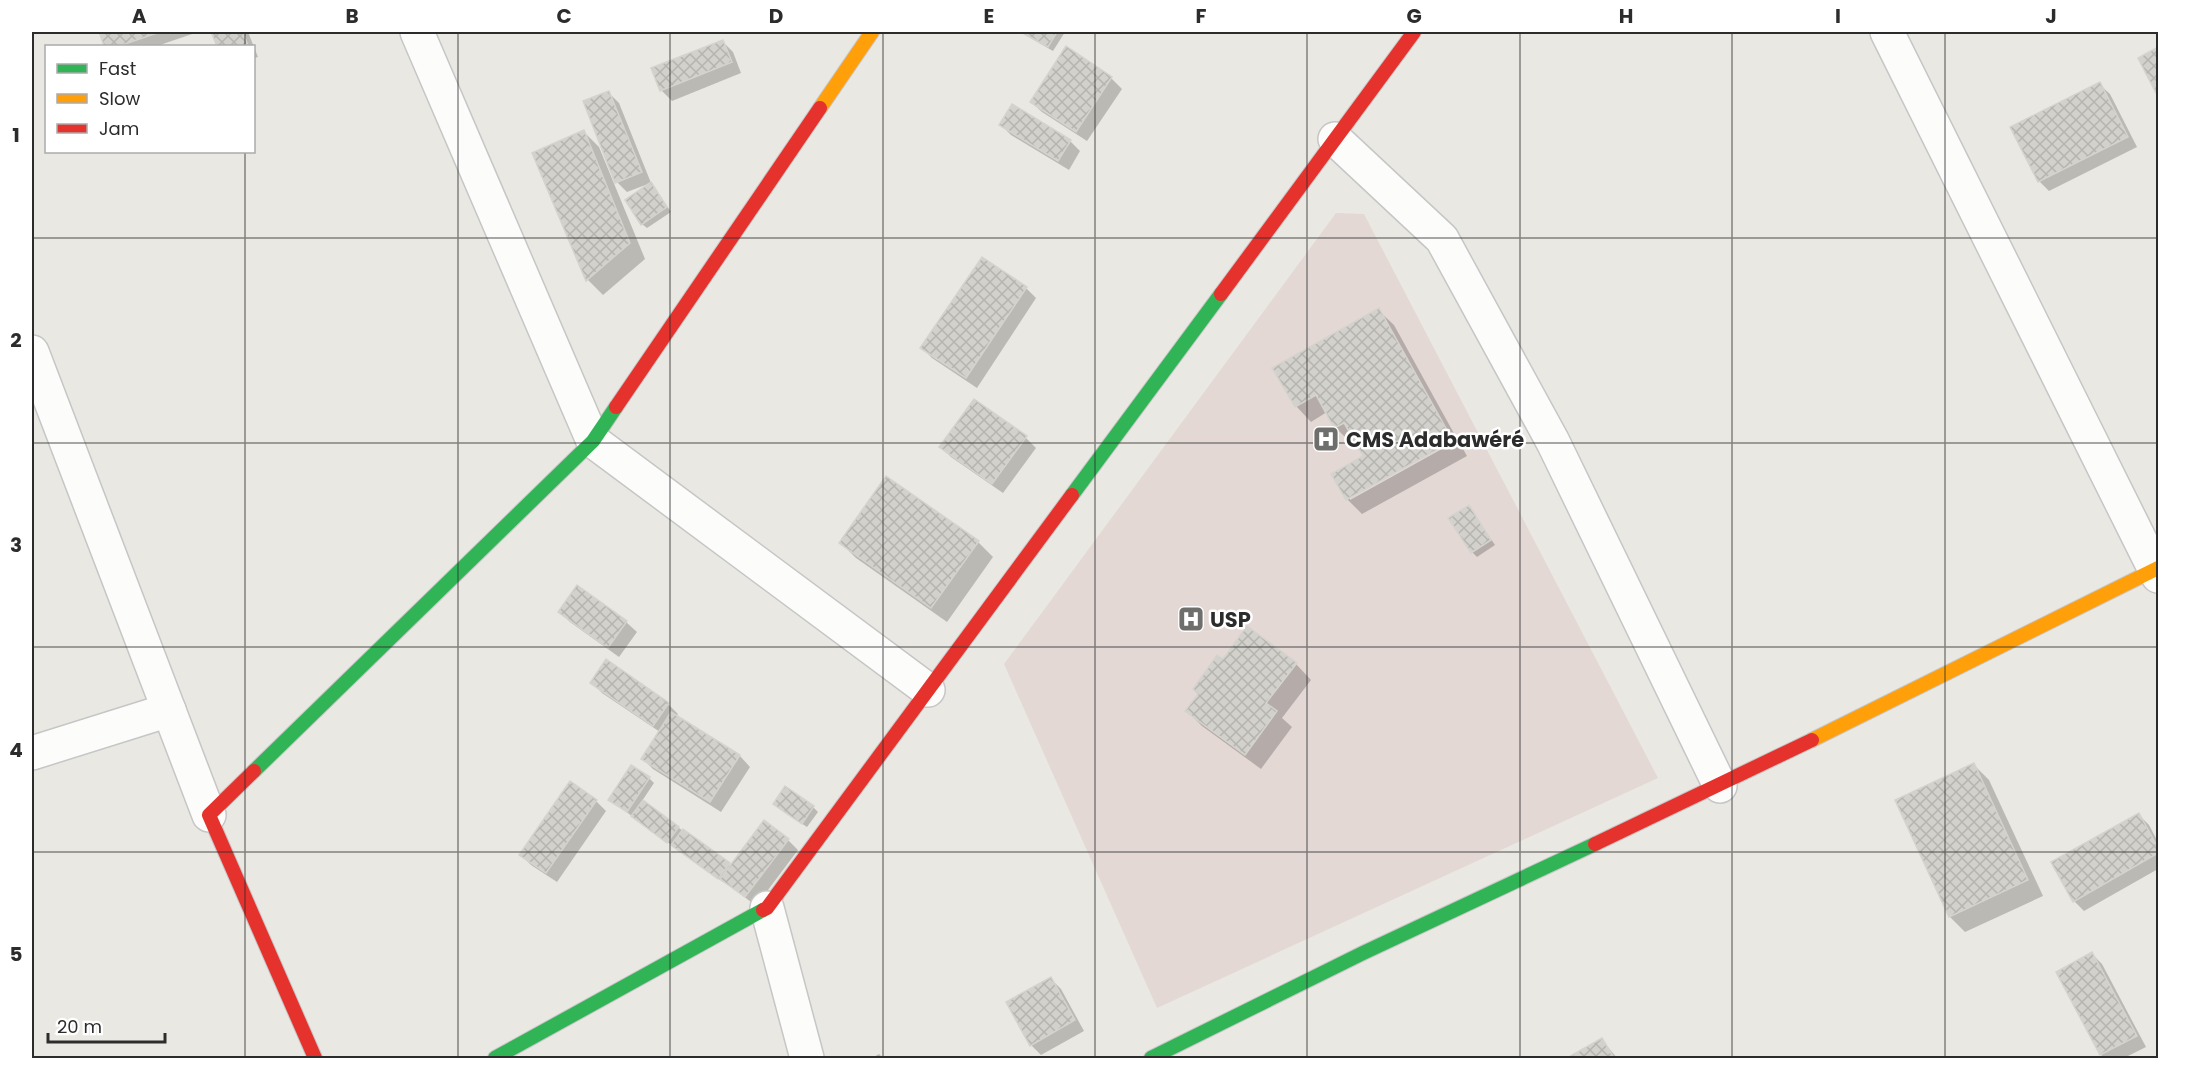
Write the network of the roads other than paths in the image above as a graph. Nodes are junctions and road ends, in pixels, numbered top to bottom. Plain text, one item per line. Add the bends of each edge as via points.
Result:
1 (417, 32) edge
2 (872, 32) edge
3 (1414, 32) edge
4 (1887, 32) edge
5 (1335, 139) junction
6 (32, 352) edge
7 (593, 441) junction
8 (2158, 571) edge
9 (928, 690) junction
10 (168, 710) junction
11 (32, 753) edge
12 (1720, 786) junction
13 (209, 815) junction
14 (767, 908) junction
15 (315, 1059) edge
16 (495, 1059) edge
17 (807, 1059) edge
18 (1151, 1059) edge

1 - 7 street
2 - 7 street
3 - 5 street
4 - 8 street
5 - 9 street
5 - 12 street via 1442,239 1553,442
6 - 10 street
7 - 9 street
7 - 13 street
8 - 12 street
9 - 14 street
10 - 11 street
10 - 13 street
12 - 18 street via 1363,953
13 - 15 street
14 - 16 street
14 - 17 street

